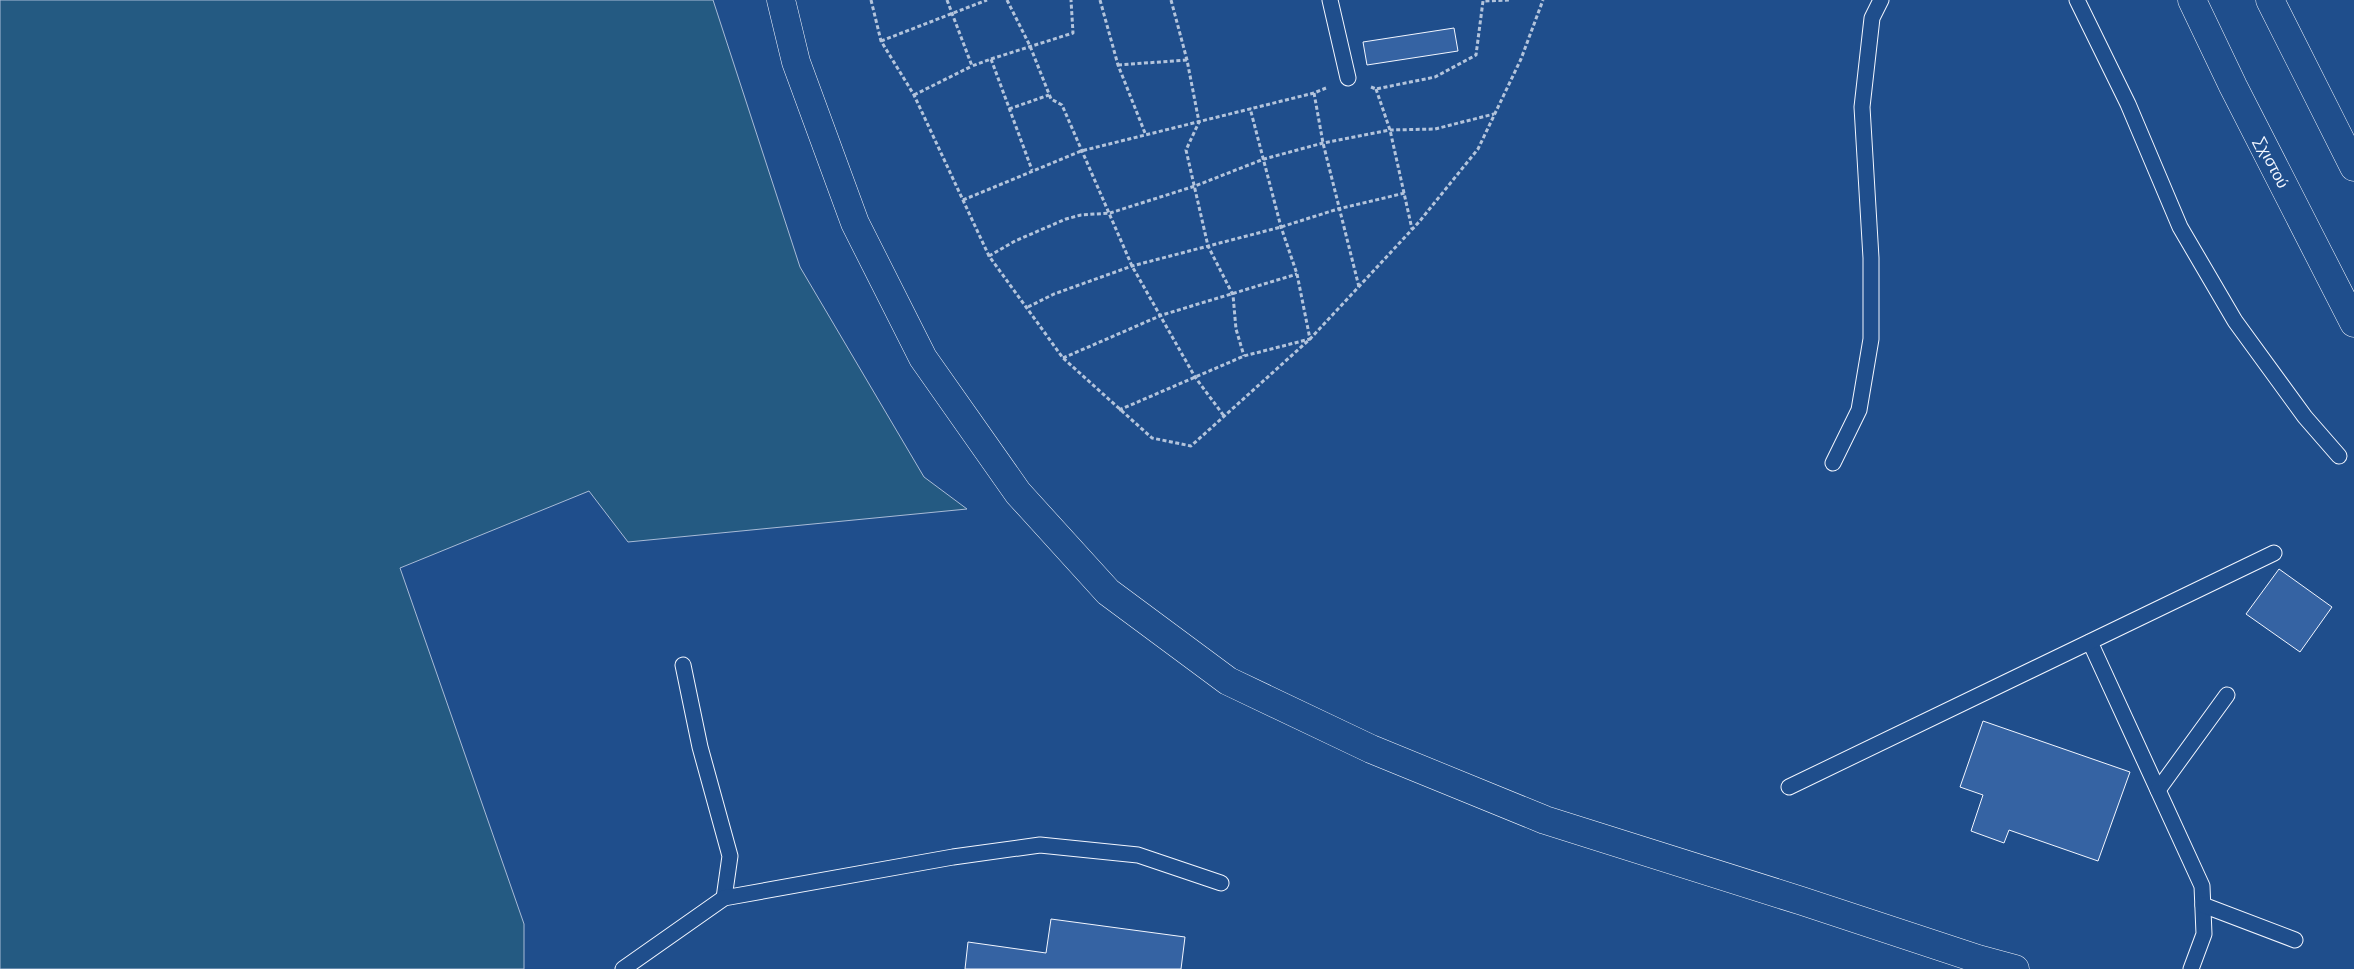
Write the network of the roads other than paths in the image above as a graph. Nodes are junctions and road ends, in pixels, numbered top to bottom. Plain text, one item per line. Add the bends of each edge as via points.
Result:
1 (781, 0) edge
2 (1330, 0) edge
3 (1881, 0) edge
4 (2078, 0) edge
5 (2192, 0) edge
6 (2270, 0) edge
7 (1348, 78) road end
8 (2354, 167) edge
9 (2354, 323) edge
10 (2339, 456) dead end
11 (1833, 463) dead end
12 (2274, 553) dead end
13 (2090, 642) junction
14 (683, 665) dead end
15 (2227, 695) dead end
16 (1789, 787) dead end
17 (2158, 790) junction
18 (1221, 883) dead end
19 (724, 898) junction
20 (2203, 905) junction
21 (2295, 940) dead end
22 (623, 969) edge
23 (2016, 969) edge
24 (2191, 969) edge

1 - 23 street via 796,62 855,223 923,358 1018,493 1108,592 1228,681 1371,749 1545,820
2 - 7 lane
3 - 11 lane via 1872,18 1862,107 1871,338 1859,410
4 - 10 lane via 2128,104 2180,227 2235,321 2306,418
5 - 9 street, Σχιστού
6 - 8 street
12 - 13 lane
13 - 16 lane
13 - 17 lane
14 - 19 lane via 700,747 730,856
15 - 17 lane
17 - 20 lane via 2202,886
18 - 19 lane via 1138,855 1040,845 954,856
19 - 22 lane
20 - 21 lane
20 - 24 lane via 2204,934

